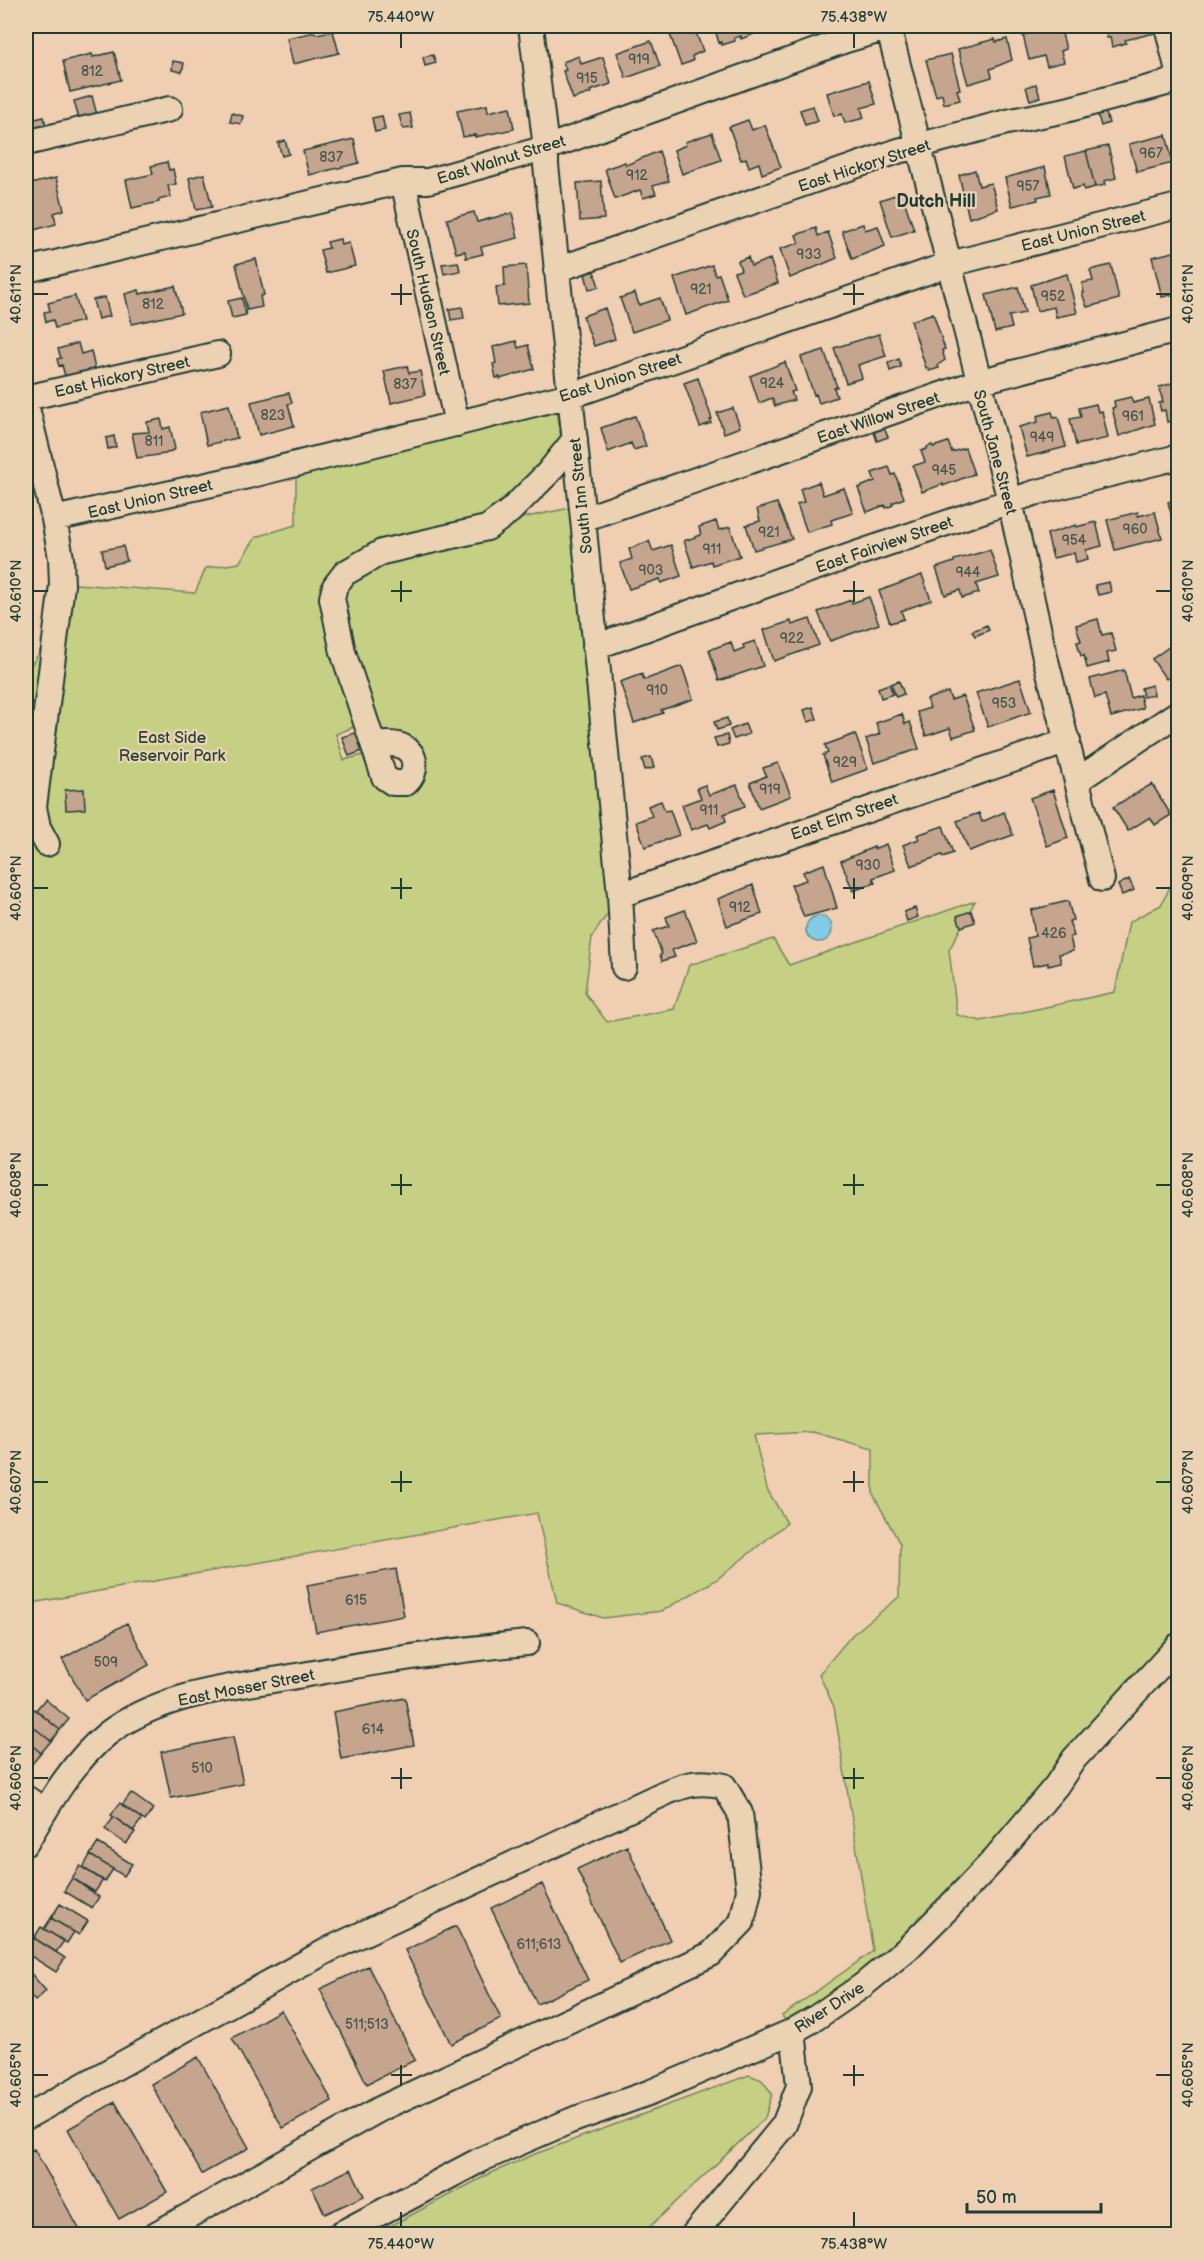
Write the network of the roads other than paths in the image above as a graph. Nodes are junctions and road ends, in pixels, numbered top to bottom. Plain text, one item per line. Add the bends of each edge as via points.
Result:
1 (531, 26) edge
2 (891, 26) edge
3 (1167, 26) edge
4 (1179, 71) edge
5 (1179, 80) edge
6 (170, 109) dead end
7 (26, 143) edge
8 (920, 146) junction
9 (546, 148) junction
10 (403, 181) junction
11 (1179, 206) edge
12 (950, 264) junction
13 (26, 270) edge
14 (556, 270) junction
15 (1179, 330) edge
16 (218, 354) dead end
17 (978, 382) junction
18 (570, 395) junction
19 (26, 398) edge
20 (26, 404) edge
21 (457, 424) junction
22 (574, 439) junction
23 (1179, 457) edge
24 (1010, 501) junction
25 (54, 519) junction
26 (583, 519) junction
27 (595, 647) junction
28 (1179, 713) edge
29 (1068, 741) junction
30 (374, 745) dead end
31 (1078, 780) junction
32 (47, 844) dead end
33 (1102, 879) dead end
34 (620, 895) junction
35 (624, 967) dead end
36 (527, 1642) dead end
37 (1179, 1646) edge
38 (35, 1805) edge
39 (26, 1843) edge
40 (793, 2031) junction
41 (26, 2117) edge
42 (156, 2235) edge
43 (340, 2235) edge
44 (694, 2235) edge

1 - 9 street, South Inn Street
2 - 8 street, South Jane Street
2 - 9 street, East Walnut Street
3 - 4 street
5 - 8 street, East Hickory Street
6 - 7 street
8 - 12 street, South Jane Street
8 - 14 street, East Hickory Street
9 - 10 street, East Walnut Street via 428,180
9 - 14 street, South Inn Street
10 - 13 street, East Walnut Street
10 - 21 street, South Hudson Street
11 - 12 street, East Union Street
12 - 17 street, South Jane Street
12 - 18 street, East Union Street
14 - 18 street, South Inn Street
15 - 17 street, East Willow Street
16 - 19 street, East Hickory Street
17 - 24 street, South Jane Street
17 - 26 street, East Willow Street
18 - 21 street, East Union Street
18 - 22 street, South Inn Street
20 - 25 street
21 - 25 street, East Union Street
22 - 26 street, South Inn Street
22 - 30 street via 510,511 487,528 382,552 345,573 335,586 335,622
23 - 24 street, East Fairview Street
24 - 27 street, East Fairview Street
24 - 29 street, South Jane Street
25 - 32 street via 62,585 34,807
26 - 27 street, South Inn Street
27 - 34 street, South Inn Street
28 - 31 street
29 - 31 street, South Jane Street
29 - 34 street, East Elm Street
31 - 33 street, South Jane Street
34 - 35 street, South Inn Street
36 - 38 street, East Mosser Street via 431,1652 187,1696 157,1706 107,1734
37 - 40 street, River Drive via 1074,1759 991,1863 907,1949 862,1986
38 - 39 street, East Mosser Street
40 - 43 street, River Drive via 482,2159
40 - 44 street via 799,2086 784,2124
41 - 42 street via 330,1949 667,1791 689,1783 724,1786 740,1814 749,1890 742,1922 711,1954 382,2108

